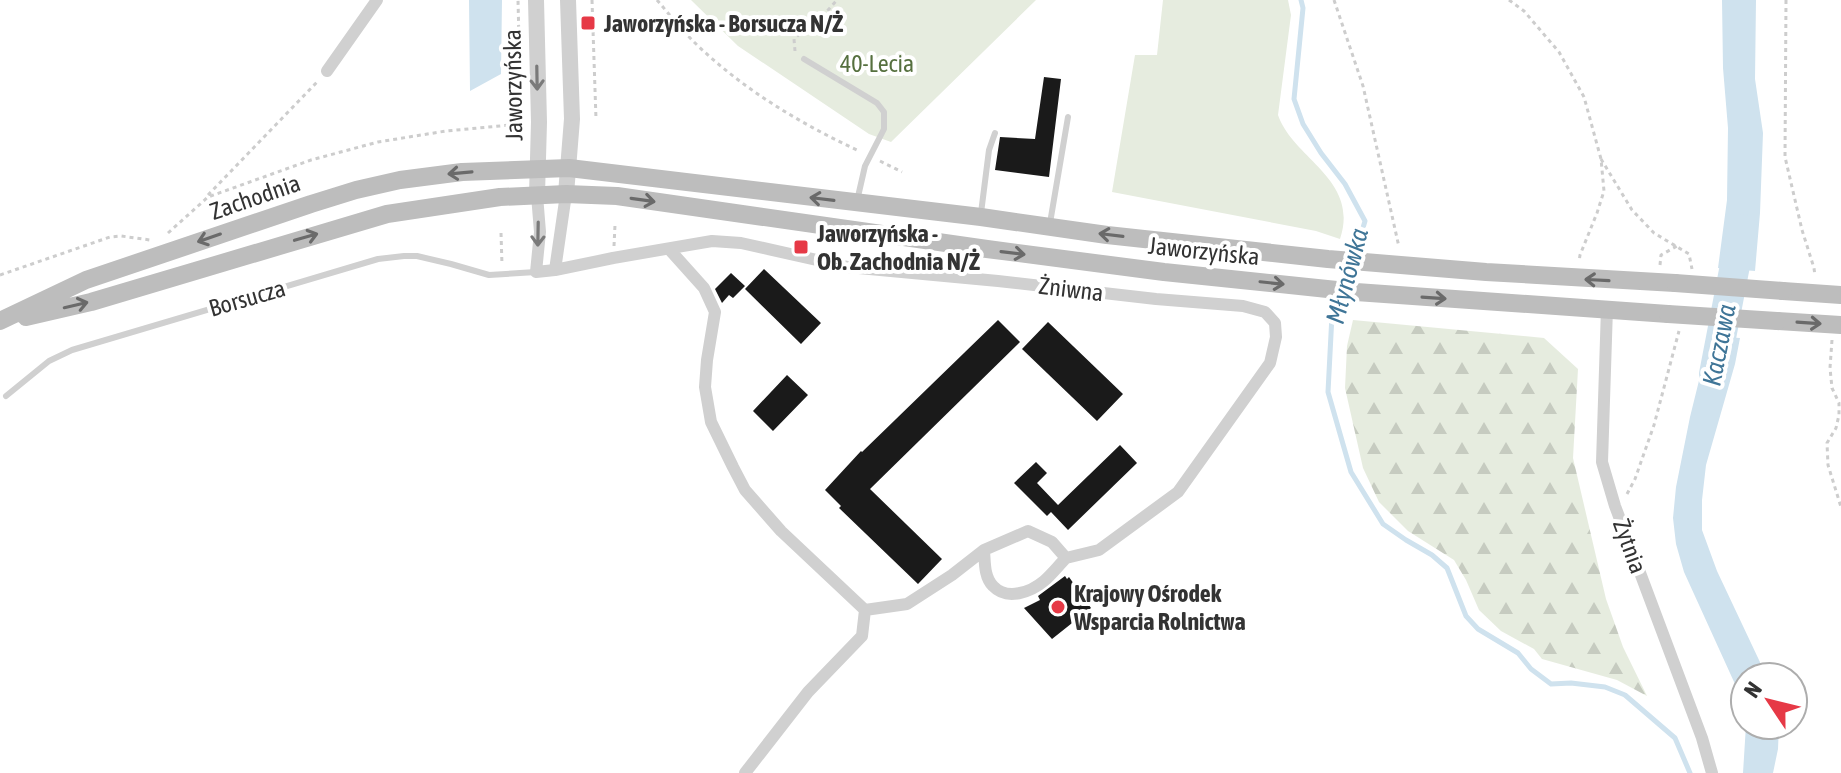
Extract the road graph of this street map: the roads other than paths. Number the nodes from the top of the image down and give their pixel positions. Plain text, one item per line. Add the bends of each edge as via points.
1 (377, 0) edge
2 (536, 0) edge
3 (568, 0) edge
4 (804, 59) road end
5 (327, 71) road end
6 (1068, 117) dead end
7 (995, 133) dead end
8 (569, 168) junction
9 (538, 169) junction
10 (566, 194) junction
11 (537, 195) junction
12 (857, 203) junction
13 (981, 217) junction
14 (1050, 227) junction
15 (669, 249) junction
16 (555, 270) junction
17 (536, 272) junction
18 (1841, 295) edge
19 (1607, 308) junction
20 (0, 322) edge
21 (1837, 325) edge
22 (6, 396) dead end
23 (984, 550) junction
24 (1066, 558) junction
25 (865, 610) junction
26 (745, 773) edge
27 (1712, 773) edge

1 - 5 street
2 -> 9 street, Jaworzyńska
3 - 8 street
4 - 12 lane via 883,108 884,129 864,170
6 - 14 lane
7 - 13 lane
8 - 9 main road, Jaworzyńska
8 - 10 street
12 -> 8 main road, Jaworzyńska
9 - 11 street, Jaworzyńska
9 -> 20 main road, Zachodnia via 431,176 356,190 86,280
10 - 11 main road, Jaworzyńska
10 - 16 street
10 -> 19 main road, Jaworzyńska via 617,196 1164,272 1356,292
11 -> 17 street
20 -> 11 main road, Zachodnia via 91,302 387,214
12 - 13 main road, Jaworzyńska
13 - 14 main road, Jaworzyńska
18 -> 14 main road, Jaworzyńska, bridge via 1328,259
15 - 16 street, Żniwna
15 - 24 street, Żniwna via 712,241 741,243 848,267 1265,312 1275,323 1270,363 1178,492 1099,550
15 - 25 street via 704,288 715,312 705,387 711,422 739,479 781,531
16 - 17 street, Żniwna
17 - 22 lane, Borsucza via 476,272 417,256 378,259 72,350 49,361
19 -> 21 main road, Jaworzyńska, bridge
19 - 27 street, Żytnia via 1602,462
23 - 24 street via 1028,531 1052,542
23 - 24 street, Żniwna via 992,586 1007,594 1043,582
23 - 25 street via 907,604
25 - 26 street via 862,636 808,692

